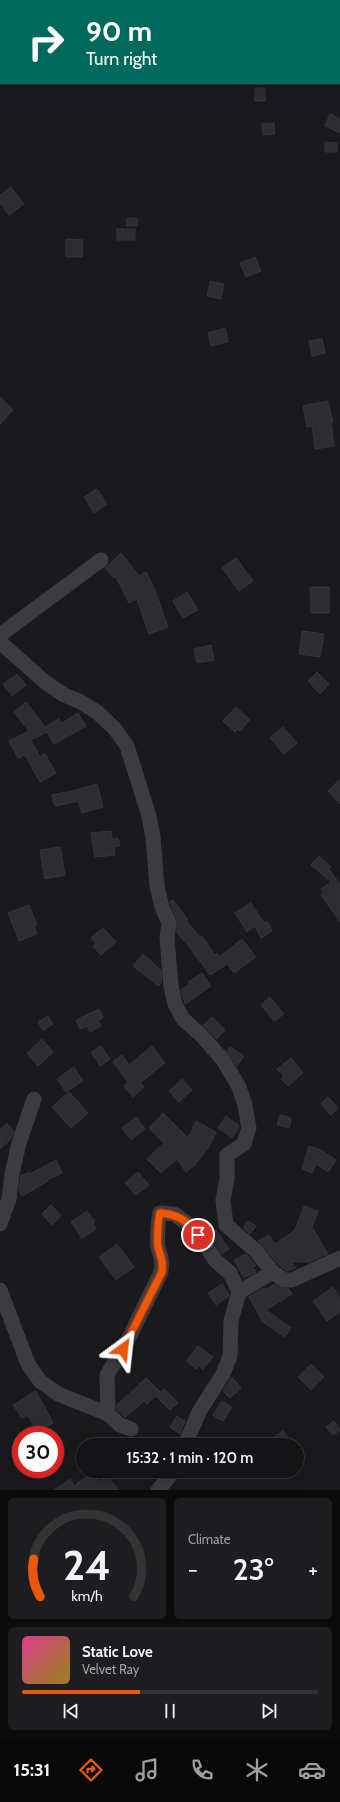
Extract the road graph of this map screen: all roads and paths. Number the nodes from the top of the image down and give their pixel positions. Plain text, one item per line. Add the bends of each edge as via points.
1 (101, 560) dead end
2 (0, 635) edge
3 (0, 642) edge
4 (34, 1099) dead end
5 (0, 1224) edge
6 (340, 1258) edge
7 (273, 1272) junction
8 (0, 1290) edge
9 (240, 1292) junction
10 (108, 1414) junction
11 (130, 1429) dead end
12 (188, 1438) edge
13 (168, 1478) edge
14 (158, 1490) edge

1 - 2 street
3 - 7 street via 64,696 79,701 97,712 115,729 127,746 149,816 156,886 169,923 167,938 175,1004 183,1019 223,1060 239,1087 245,1105 248,1128 244,1144 228,1154 223,1200 226,1225 250,1245
4 - 5 street via 19,1143 9,1199
6 - 7 street via 292,1280 284,1280
7 - 9 street
8 - 10 street via 28,1364 40,1381 58,1394
9 - 10 street via 230,1273 216,1261 194,1228 174,1214 160,1213 158,1246 163,1260 162,1272 107,1375
9 - 12 street via 231,1321 230,1356 224,1374 199,1412
10 - 11 street via 120,1425
13 - 14 street

